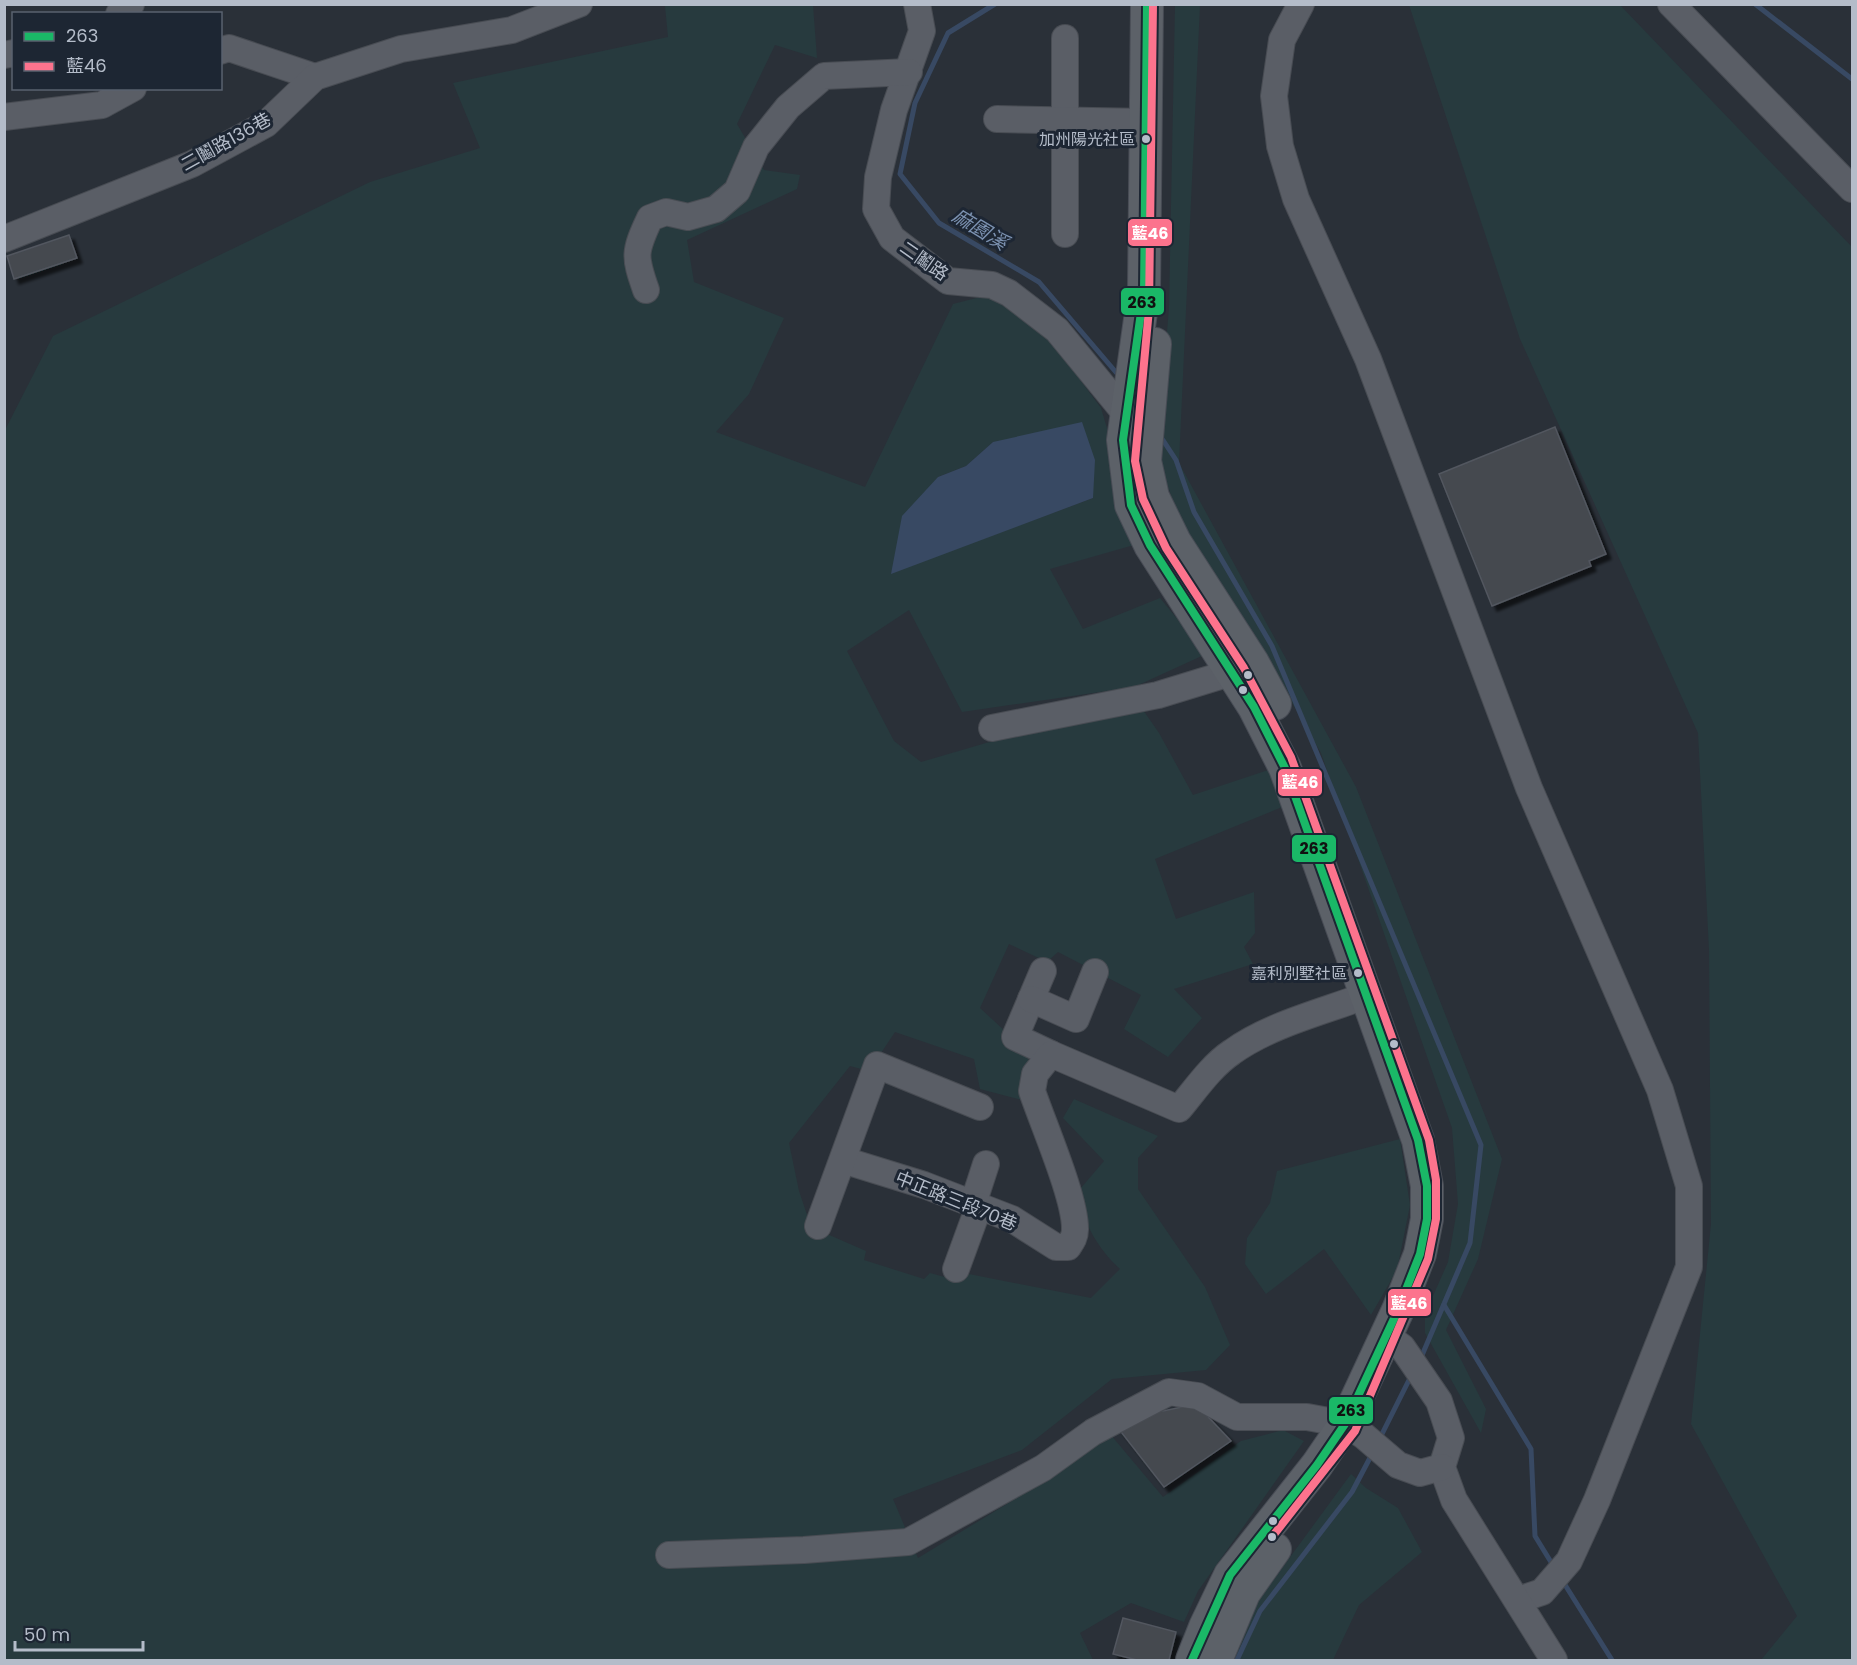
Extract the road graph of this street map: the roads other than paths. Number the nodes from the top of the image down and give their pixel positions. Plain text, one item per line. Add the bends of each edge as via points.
1 (579, 4) edge
2 (917, 4) edge
3 (1147, 4) edge
4 (1164, 4) edge
5 (1301, 4) edge
6 (1671, 4) edge
7 (1065, 38) dead end
8 (222, 50) edge
9 (909, 72) junction
10 (315, 76) junction
11 (129, 90) edge
12 (4, 117) edge
13 (997, 119) dead end
14 (1064, 120) junction
15 (1146, 122) junction
16 (1852, 189) edge
17 (1065, 234) dead end
18 (4, 239) edge
19 (646, 290) dead end
20 (1137, 414) junction
21 (1233, 672) junction
22 (992, 728) dead end
23 (1043, 971) dead end
24 (1095, 972) dead end
25 (1367, 995) junction
26 (1030, 999) junction
27 (1051, 1054) junction
28 (980, 1107) dead end
29 (843, 1160) junction
30 (986, 1164) dead end
31 (976, 1205) junction
32 (818, 1226) dead end
33 (956, 1269) dead end
34 (1394, 1342) junction
35 (1355, 1430) junction
36 (1442, 1467) junction
37 (669, 1555) dead end
38 (1518, 1600) junction
39 (1192, 1660) edge
40 (1216, 1660) edge
41 (1554, 1660) edge

1 - 10 street, 二鬮路136巷 via 512,30 401,49
2 - 9 street, 二鬮路 via 922,31
3 - 15 main road
4 - 20 main road via 1159,310
5 - 38 street via 1282,40 1274,96 1280,146 1296,199 1368,359 1529,788 1660,1089 1689,1186 1689,1267 1597,1500 1569,1561 1542,1592
6 - 16 street
7 - 14 street
8 - 10 street via 229,48
9 - 19 street via 824,76 788,107 756,147 737,190 716,209 688,217 666,212 650,218 635,260
9 - 20 street, 二鬮路 via 894,110 878,177 876,208 892,238 948,281 992,285 1009,293 1057,330
10 - 18 street, 二鬮路136巷 via 266,124 192,164
11 - 12 street via 102,105
13 - 14 street
14 - 15 street
14 - 17 street
15 - 20 main road via 1144,291
20 - 21 main road via 1123,440 1131,505 1150,545
20 - 34 main road via 1153,497 1175,542 1253,663 1301,753 1439,1137 1446,1179 1446,1221 1437,1262
21 - 22 street via 1158,695
21 - 25 main road via 1285,768
23 - 26 street
24 - 26 street via 1076,1019
25 - 27 street via 1290,1024 1231,1052 1179,1110
25 - 34 main road via 1418,1140 1427,1186 1420,1254
26 - 27 street via 1015,1037
27 - 31 street, 中正路三段70巷 via 1035,1074 1032,1091 1070,1200 1073,1240 1068,1247 1056,1247 1012,1219
28 - 29 street via 877,1065
29 - 31 street, 中正路三段70巷
29 - 32 street
30 - 31 street
31 - 33 street
34 - 35 main road
34 - 36 street via 1439,1401 1451,1438
35 - 36 street via 1398,1465 1420,1473
35 - 37 street via 1307,1417 1237,1417 1198,1396 1169,1392 1093,1432 1043,1468 908,1542
35 - 39 main road via 1317,1465 1230,1575
35 - 40 main road via 1244,1593
36 - 38 street via 1454,1500
38 - 41 street

